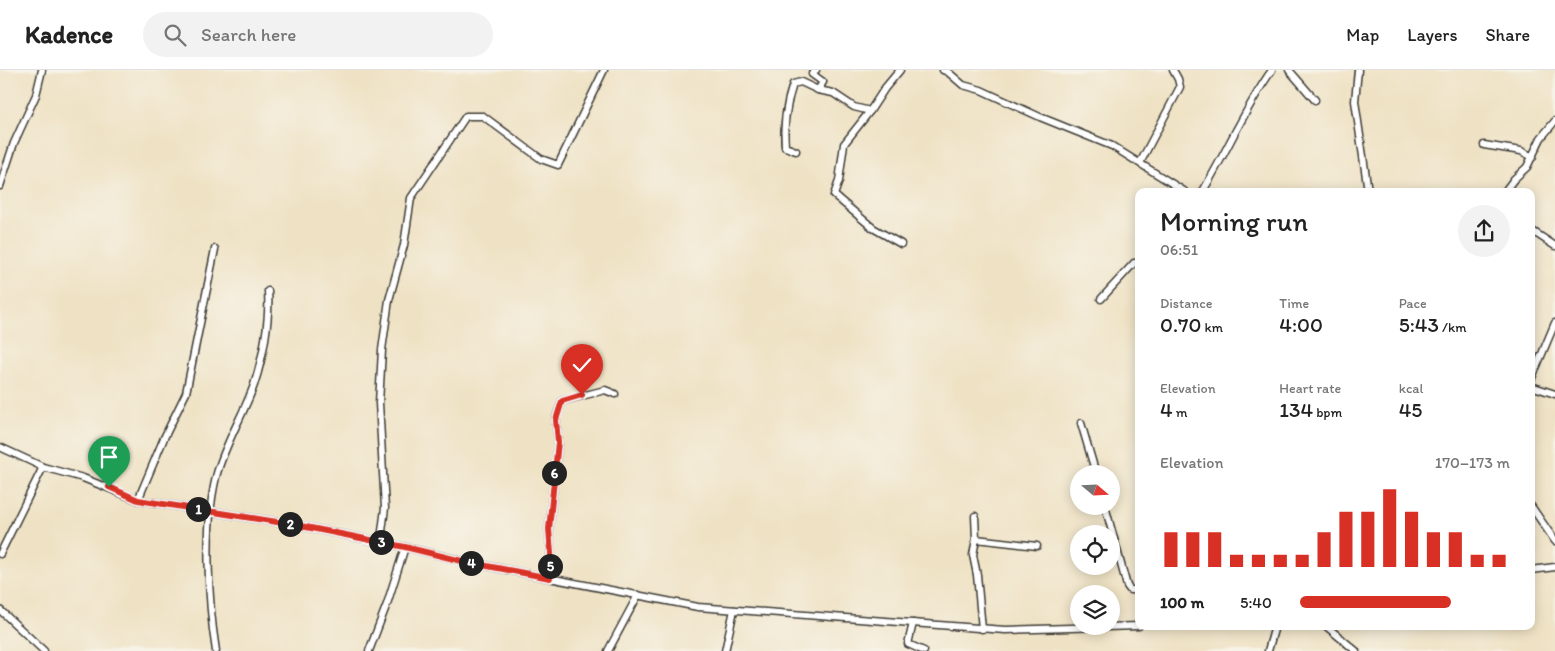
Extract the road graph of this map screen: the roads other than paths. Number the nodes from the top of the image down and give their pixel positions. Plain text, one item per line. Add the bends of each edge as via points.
1 (42, 70) edge
2 (604, 70) edge
3 (816, 70) edge
4 (900, 70) edge
5 (943, 70) edge
6 (1173, 70) edge
7 (1272, 70) edge
8 (1289, 70) edge
9 (1358, 70) edge
10 (818, 90) junction
11 (1315, 100) dead end
12 (870, 111) junction
13 (1555, 121) edge
14 (1484, 145) dead end
15 (796, 151) dead end
16 (1533, 157) junction
17 (1140, 163) junction
18 (0, 186) edge
19 (1179, 188) edge
20 (1205, 188) edge
21 (1368, 188) edge
22 (1508, 188) edge
23 (1535, 232) edge
24 (901, 244) dead end
25 (1555, 246) edge
26 (215, 249) dead end
27 (1135, 263) edge
28 (268, 291) dead end
29 (1101, 299) dead end
30 (1555, 323) edge
31 (1535, 370) edge
32 (1535, 387) edge
33 (615, 394) dead end
34 (1555, 394) edge
35 (1081, 423) dead end
36 (0, 447) edge
37 (1093, 465) edge
38 (43, 467) junction
39 (138, 500) junction
40 (210, 511) junction
41 (1535, 512) edge
42 (1107, 515) edge
43 (975, 516) dead end
44 (382, 539) dead end
45 (976, 539) junction
46 (1555, 541) edge
47 (1037, 546) dead end
48 (405, 547) junction
49 (0, 554) edge
50 (1555, 567) edge
51 (1535, 570) edge
52 (550, 578) junction
53 (1135, 590) edge
54 (638, 595) junction
55 (0, 610) edge
56 (734, 610) junction
57 (914, 623) junction
58 (1135, 626) edge
59 (982, 629) junction
60 (1274, 630) edge
61 (1331, 630) edge
62 (610, 650) edge
63 (44, 651) edge
64 (216, 651) edge
65 (370, 651) edge
66 (725, 651) edge
67 (924, 651) edge
68 (1268, 651) edge
69 (1356, 651) edge

1 - 18 street via 36,95 14,143
2 - 44 street via 558,165 542,159 483,116 466,116 411,198 382,350 379,404 385,508
3 - 10 street via 812,74 823,82
4 - 12 street
5 - 17 street via 963,85 1112,146
6 - 17 street via 1180,87
7 - 20 street
8 - 11 street
9 - 21 street via 1355,101
10 - 12 street via 833,93 854,107
10 - 15 street via 801,82 793,84 787,103 784,135 785,147
12 - 24 street via 844,144 834,195 873,228
13 - 16 street via 1540,138
14 - 16 street via 1522,151
16 - 22 street
17 - 19 street
23 - 25 street
26 - 39 street via 186,393
27 - 29 street
28 - 40 street via 262,356 254,386 216,476
30 - 31 street
32 - 34 street
33 - 52 street via 605,390 562,401 556,420 558,442 549,529
35 - 37 street
36 - 38 street
38 - 39 street via 83,478
38 - 49 street
39 - 40 street
40 - 48 street
40 - 64 street via 209,573
41 - 46 street
42 - 53 street via 1127,586
43 - 45 street
45 - 47 street
45 - 59 street via 973,555
48 - 52 street
48 - 65 street
50 - 51 street
52 - 54 street
54 - 56 street via 698,607
54 - 62 street
55 - 63 street
56 - 57 street
56 - 66 street
57 - 59 street
57 - 67 street via 908,644
58 - 59 street
60 - 68 street
61 - 69 street

